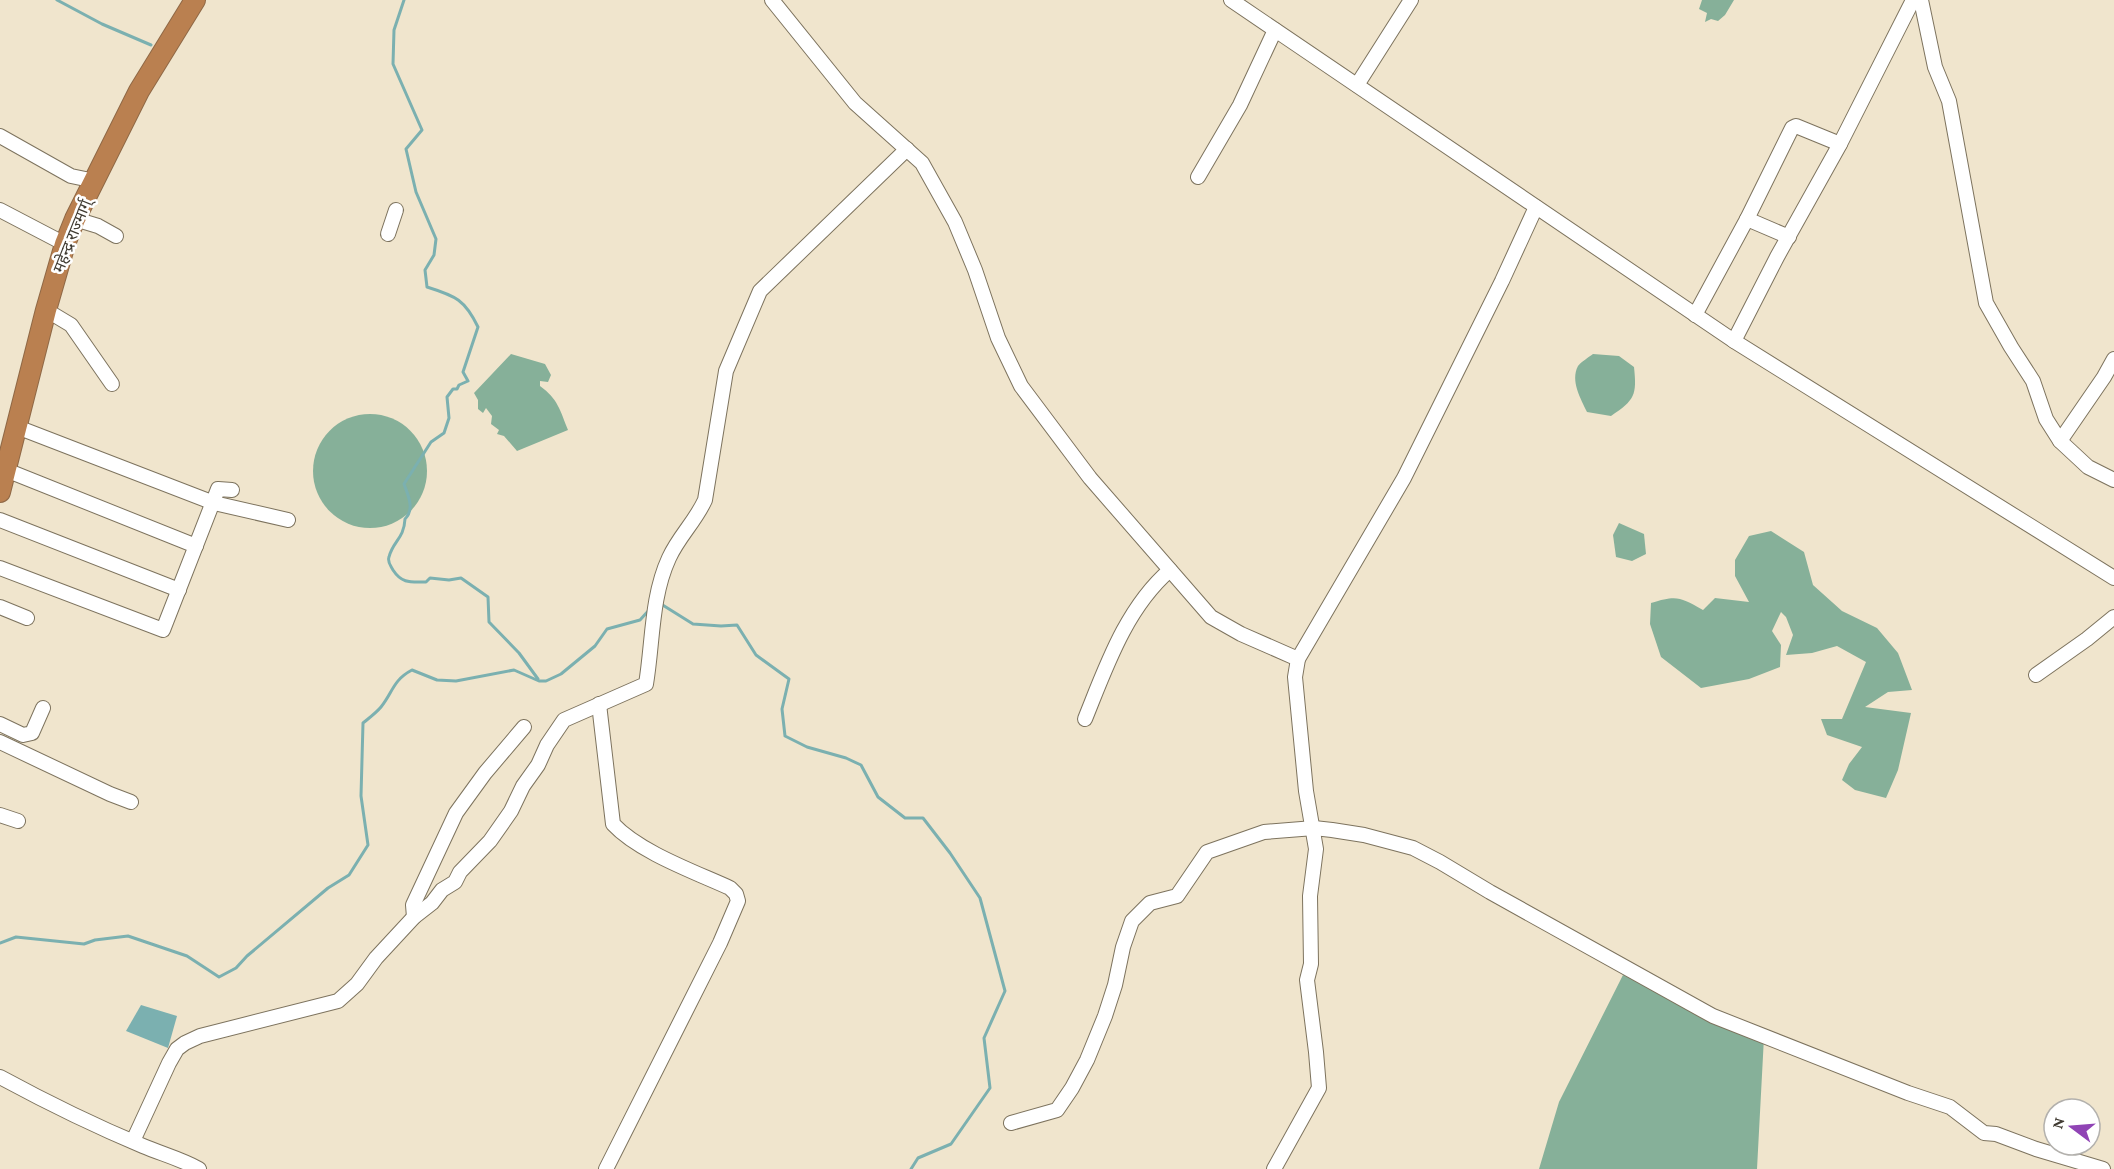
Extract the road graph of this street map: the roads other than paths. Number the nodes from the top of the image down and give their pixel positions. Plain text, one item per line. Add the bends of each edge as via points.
1 (195, 0) edge
2 (772, 0) edge
3 (1411, 0) edge
4 (1912, 0) edge
5 (1921, 0) edge
6 (1238, 2) edge
7 (1275, 30) junction
8 (1357, 85) junction
9 (0, 136) edge
10 (1840, 144) junction
11 (907, 149) junction
12 (1198, 177) dead end
13 (95, 181) junction
14 (1536, 207) junction
15 (0, 210) edge
16 (396, 210) dead end
17 (75, 219) junction
18 (1747, 219) junction
19 (388, 234) dead end
20 (116, 236) dead end
21 (1789, 237) junction
22 (64, 244) junction
23 (46, 310) junction
24 (1695, 315) junction
25 (1734, 341) junction
26 (2114, 359) edge
27 (112, 384) dead end
28 (17, 427) junction
29 (2060, 441) junction
30 (6, 470) junction
31 (2114, 480) edge
32 (232, 490) dead end
33 (0, 492) edge
34 (214, 503) junction
35 (0, 520) edge
36 (288, 520) dead end
37 (196, 546) junction
38 (0, 568) edge
39 (1170, 570) junction
40 (2113, 576) edge
41 (179, 590) junction
42 (0, 607) edge
43 (2114, 617) edge
44 (27, 618) dead end
45 (1298, 659) junction
46 (2036, 675) dead end
47 (599, 704) junction
48 (43, 708) dead end
49 (1085, 719) dead end
50 (0, 724) edge
51 (524, 727) dead end
52 (0, 742) edge
53 (130, 802) dead end
54 (0, 815) edge
55 (18, 821) dead end
56 (1314, 828) junction
57 (414, 917) junction
58 (0, 1077) edge
59 (1011, 1123) dead end
60 (133, 1141) junction
61 (1280, 1167) edge
62 (199, 1169) edge
63 (606, 1169) edge
64 (2103, 1169) edge

1 - 13 highway, महेन्द्र राज्मार्ग् via 139,91
2 - 11 street via 855,103
3 - 8 street
4 - 10 street
5 - 29 street via 1935,67 1949,101 1986,303 2034,381 2046,419
6 - 7 street
7 - 8 street
7 - 12 street via 1240,105
8 - 14 street
9 - 13 street via 71,176
10 - 18 street via 1793,127
10 - 21 street
11 - 39 street via 922,163 955,222 998,339 1021,386 1090,478
11 - 47 street via 760,291 726,371 705,500 698,516 679,538 658,588 646,684
13 - 17 highway, महेन्द्र राज्मार्ग्
14 - 24 street
14 - 45 street via 1404,478
15 - 22 street
16 - 19 street
17 - 20 street
17 - 22 highway, महेन्द्र राज्मार्ग्
18 - 21 street
18 - 24 street
21 - 25 street
22 - 23 highway, महेन्द्र राज्मार्ग्
23 - 27 street via 71,325
23 - 28 highway, महेन्द्र राज्मार्ग्
24 - 25 street
25 - 40 street
26 - 29 street
28 - 30 highway, महेन्द्र राज्मार्ग्
28 - 34 street
29 - 31 street via 2088,467
30 - 33 highway, महेन्द्र राज्मार्ग्
30 - 37 street
32 - 34 street via 218,489
34 - 36 street
34 - 37 street
35 - 41 street
37 - 41 street
38 - 41 street via 163,630
39 - 45 street via 1211,617
39 - 49 street via 1154,584 1133,615
42 - 44 street
43 - 46 street
45 - 56 street via 1295,677 1306,791
47 - 57 street via 564,720 490,841 455,882
47 - 63 street via 613,824 622,834 660,855 730,888 738,901
48 - 50 street via 32,733 23,735
51 - 57 street via 456,813 412,905
52 - 53 street
54 - 55 street
56 - 59 street via 1264,832 1207,852 1178,896 1150,903 1132,921 1105,1016 1072,1088 1057,1110
56 - 61 street via 1311,964 1307,980 1319,1088
56 - 64 street via 1364,835 1413,848 1713,1016 1950,1107 1984,1133
57 - 60 street via 338,1001 200,1036 177,1049
58 - 60 street
60 - 62 street

